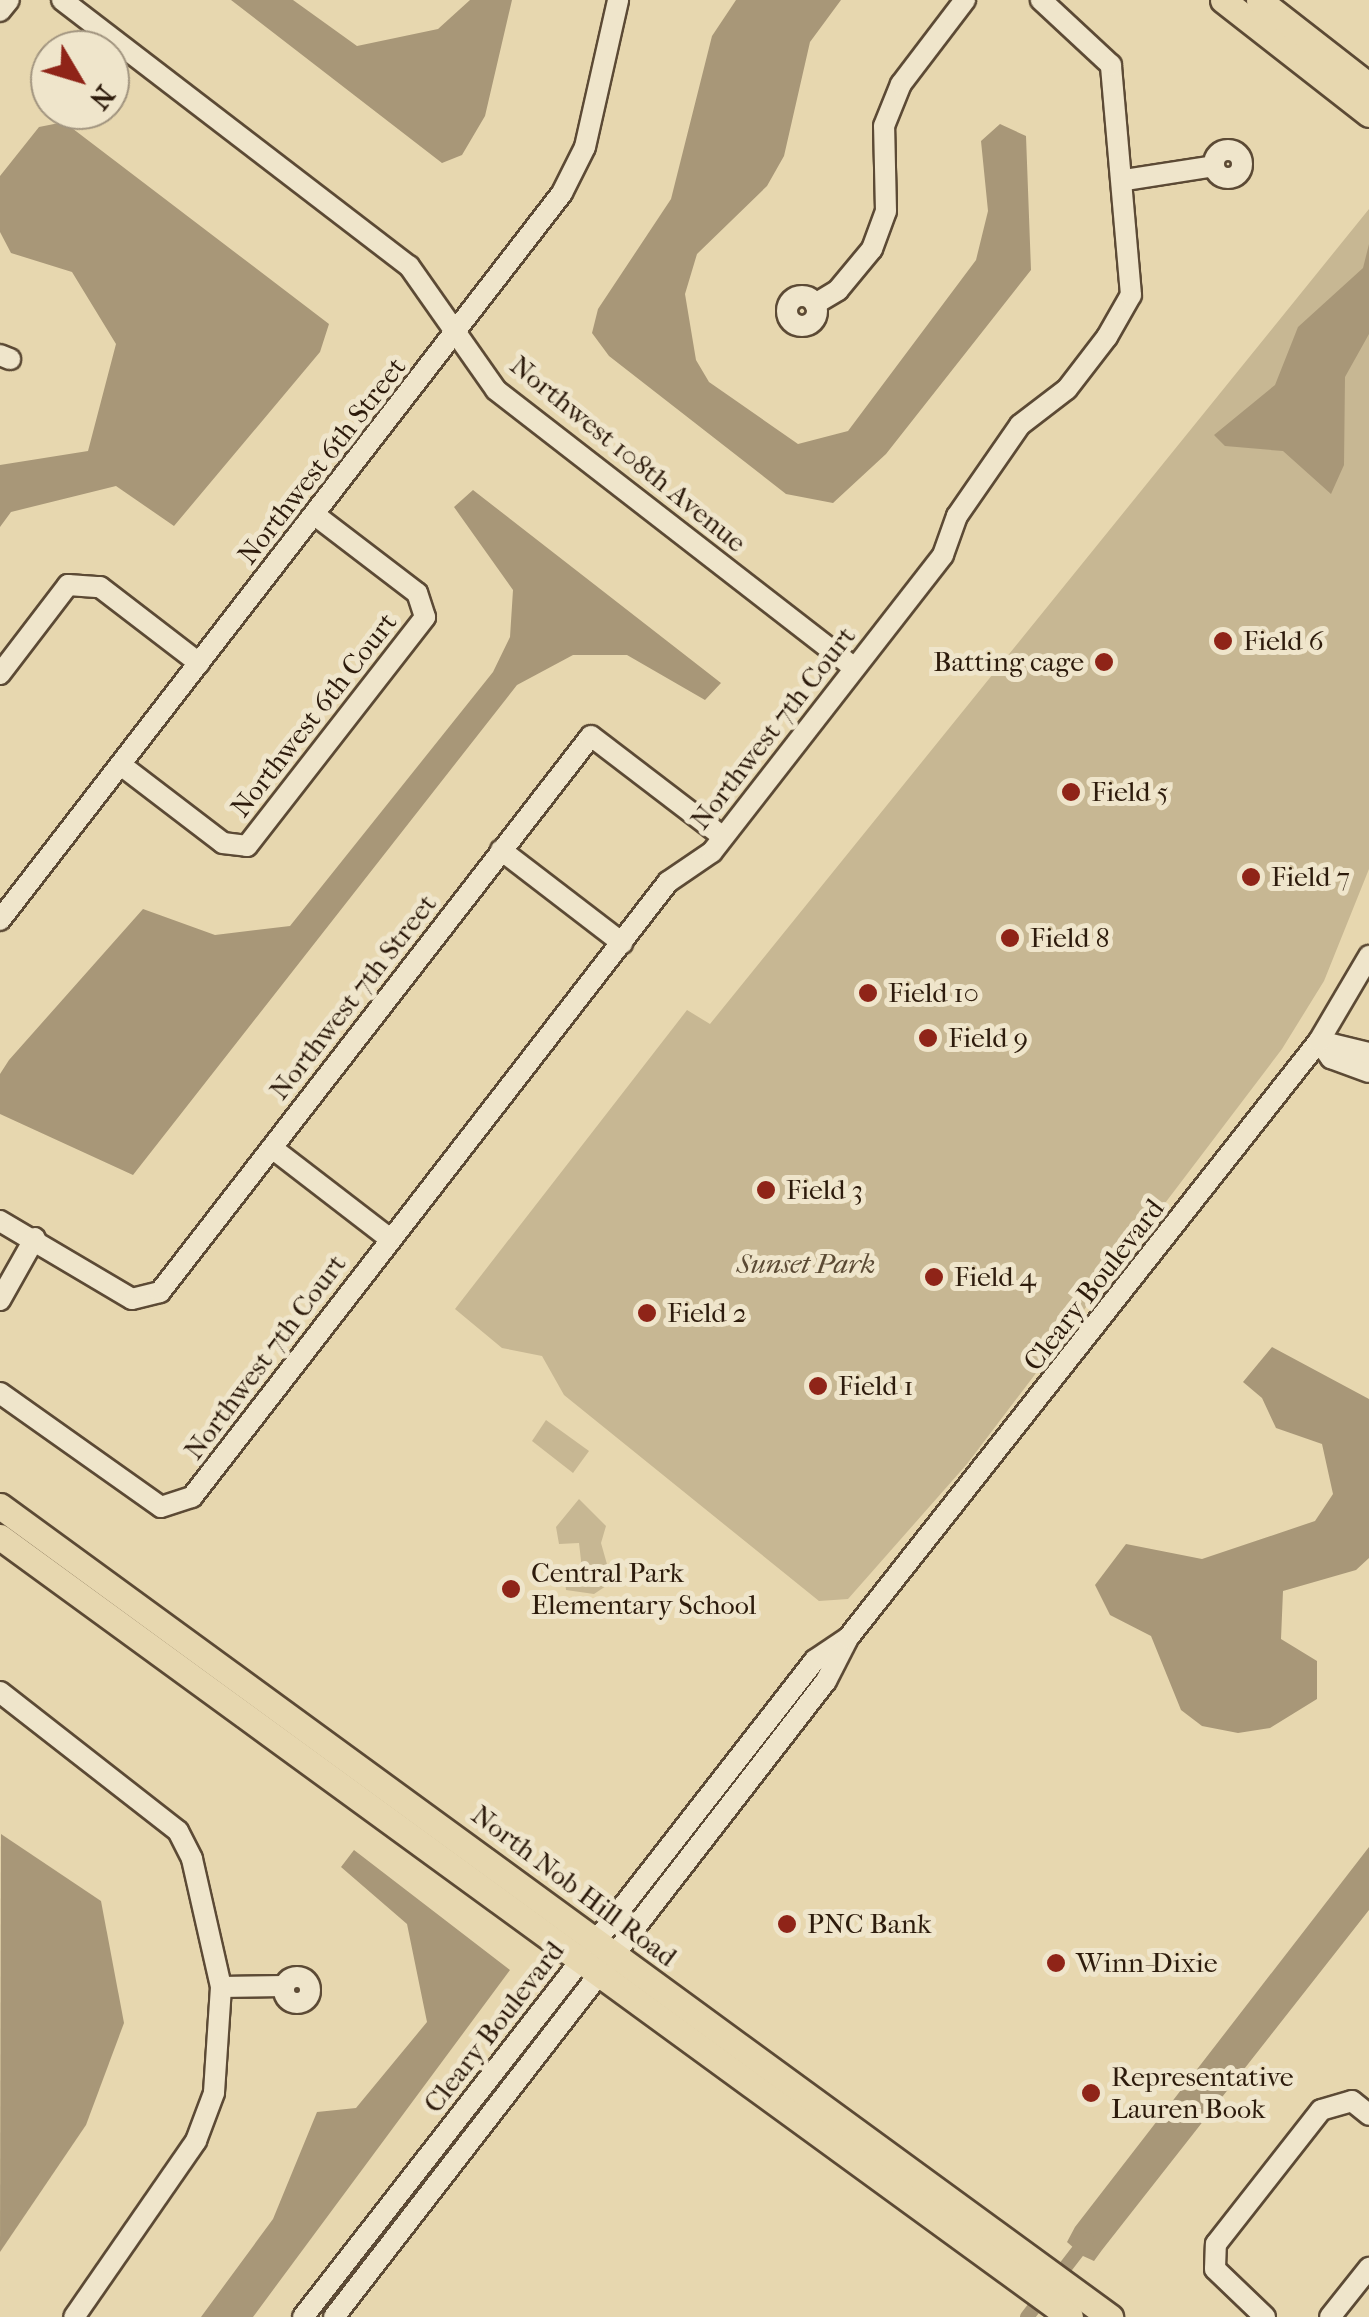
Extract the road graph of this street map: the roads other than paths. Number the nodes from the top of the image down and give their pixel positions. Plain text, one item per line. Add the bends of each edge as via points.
1 (9, 0) edge
2 (62, 0) edge
3 (618, 0) edge
4 (965, 0) edge
5 (1041, 0) edge
6 (1224, 0) edge
7 (1259, 0) edge
8 (0, 12) edge
9 (1369, 86) edge
10 (1369, 114) edge
11 (1214, 166) dead end
12 (1124, 180) junction
13 (815, 304) dead end
14 (458, 332) junction
15 (316, 515) junction
16 (198, 664) junction
17 (854, 668) junction
18 (0, 674) edge
19 (121, 766) junction
20 (723, 837) junction
21 (501, 850) junction
22 (0, 920) edge
23 (622, 943) junction
24 (1369, 956) edge
25 (1320, 1041) junction
26 (1369, 1053) edge
27 (1369, 1072) edge
28 (272, 1148) junction
29 (0, 1220) edge
30 (35, 1238) junction
31 (390, 1239) junction
32 (0, 1300) edge
33 (0, 1392) edge
34 (0, 1506) edge
35 (0, 1537) edge
36 (0, 1692) edge
37 (598, 1958) junction
38 (222, 1986) junction
39 (284, 1986) dead end
40 (1369, 2114) edge
41 (1369, 2268) edge
42 (1071, 2307) edge
43 (74, 2317) edge
44 (302, 2317) edge
45 (334, 2317) edge
46 (1110, 2317) edge
47 (1265, 2317) edge
48 (1330, 2317) edge

1 - 8 street
2 - 14 street, Northwest 108th Avenue via 409,266
3 - 14 street, Northwest 6th Street via 585,148 562,192
4 - 13 street via 902,84 884,126 886,211 872,249 838,290
5 - 12 street, Northwest 7th Court via 1111,65
6 - 10 main road
7 - 9 main road
11 - 12 street
12 - 17 street, Northwest 7th Court via 1131,295 1067,389 1020,425 957,516 943,555
14 - 15 street, Northwest 6th Street
14 - 17 street, Northwest 108th Avenue via 496,390
15 - 16 street, Northwest 6th Street
15 - 19 street, Northwest 6th Court via 417,593 425,617 246,846 223,843
16 - 18 street via 100,587 68,584
16 - 19 street, Northwest 6th Street
17 - 20 street, Northwest 7th Court
19 - 22 street, Northwest 6th Street
20 - 21 street, Northwest 7th Street via 591,736
20 - 23 street, Northwest 7th Court via 668,882
21 - 23 street
21 - 28 street, Northwest 7th Street
23 - 31 street, Northwest 7th Court
24 - 25 street, Cleary Boulevard
25 - 26 street
25 - 27 street via 1330,1058
25 - 37 street, Cleary Boulevard via 848,1638 826,1681
28 - 30 street, Northwest 7th Street via 160,1292 132,1299
28 - 31 street
29 - 30 street
30 - 32 street
31 - 33 street, Northwest 7th Court via 180,1507 161,1508
34 - 37 main road, North Nob Hill Road
35 - 37 main road, North Nob Hill Road
36 - 38 street via 178,1831 192,1859
37 - 42 main road, North Nob Hill Road via 1022,2281
37 - 42 main road, North Nob Hill Road via 1044,2266
37 - 44 street, Cleary Boulevard
37 - 45 street, Cleary Boulevard
38 - 39 street
38 - 43 street via 214,2093 196,2141
40 - 47 street via 1352,2101 1333,2101 1216,2244 1216,2270
41 - 48 street
42 - 46 main road, North Nob Hill Road

